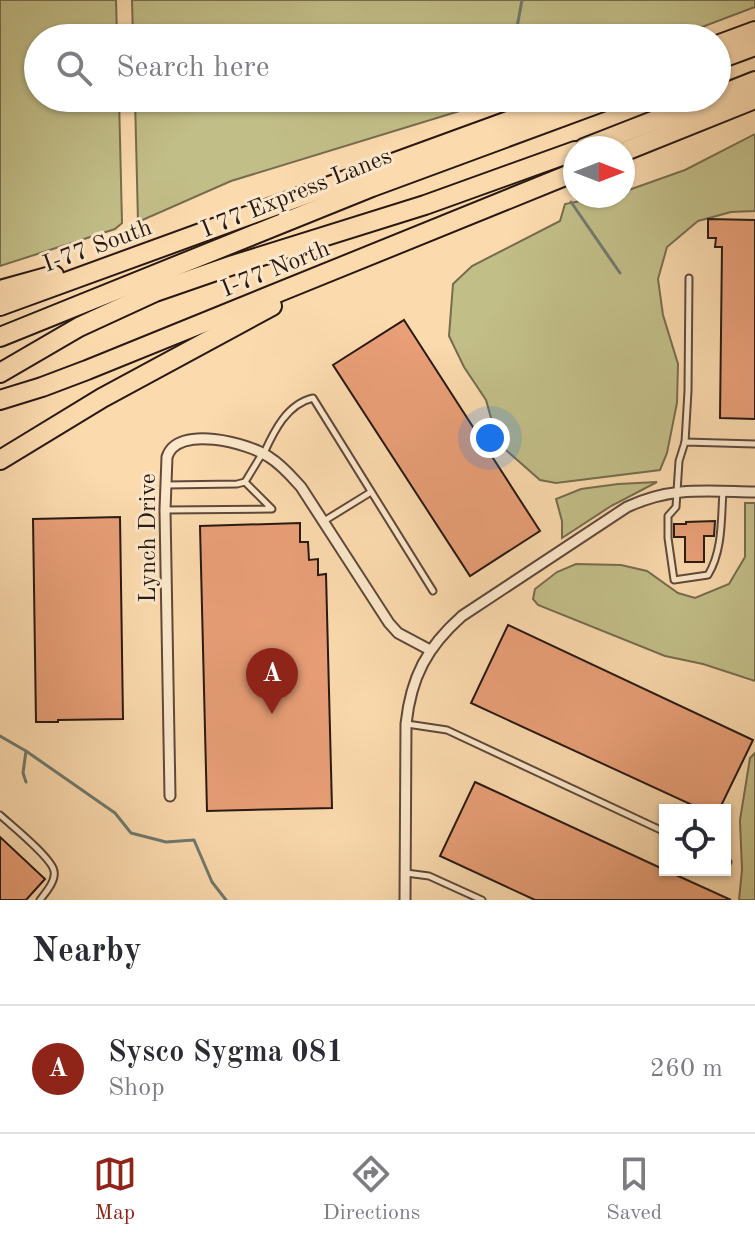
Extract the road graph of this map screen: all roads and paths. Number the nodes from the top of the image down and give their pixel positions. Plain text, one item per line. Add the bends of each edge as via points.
1 (755, 31) edge
2 (731, 40) edge
3 (755, 46) edge
4 (731, 55) edge
5 (755, 81) edge
6 (731, 91) edge
7 (755, 99) edge
8 (731, 109) edge
9 (533, 112) edge
10 (575, 112) edge
11 (676, 112) edge
12 (723, 112) edge
13 (615, 136) edge
14 (635, 147) edge
15 (563, 155) edge
16 (563, 177) edge
17 (203, 232) junction
18 (352, 262) junction
19 (689, 278) dead end
20 (0, 290) edge
21 (0, 306) edge
22 (0, 337) edge
23 (0, 373) edge
24 (0, 400) edge
25 (685, 442) junction
26 (755, 444) edge
27 (263, 454) junction
28 (0, 460) edge
29 (245, 482) junction
30 (166, 485) junction
31 (676, 491) junction
32 (723, 491) junction
33 (371, 492) junction
34 (755, 492) edge
35 (165, 510) junction
36 (323, 521) junction
37 (433, 591) dead end
38 (430, 650) junction
39 (406, 724) junction
40 (170, 796) dead end
41 (0, 815) edge
42 (659, 829) edge
43 (405, 873) junction
44 (40, 900) edge
45 (405, 900) edge
46 (482, 900) edge

1 - 2 highway
3 - 4 highway
5 - 6 highway
7 - 8 highway
9 - 17 highway, I-77 South
10 - 22 highway, I 77 Express Lanes via 385,182
11 - 13 highway
12 - 14 highway
15 - 23 highway, I 77 Express Lanes via 166,288 79,327
16 - 18 highway, I-77 North
17 - 20 highway
17 - 21 highway, I-77 South
18 - 24 highway, I-77 North via 76,375
18 - 28 highway via 102,398
19 - 25 lane
25 - 26 lane
25 - 31 lane
27 - 29 lane
27 - 30 street, Lynch Drive via 227,441 190,440 169,451
27 - 33 lane via 288,413 313,398
27 - 36 street, Lynch Drive via 284,468
29 - 30 lane
29 - 35 lane via 272,509
30 - 35 street, Lynch Drive
31 - 32 street
31 - 32 lane via 676,507 668,516 674,580 708,575 712,569
31 - 38 street via 615,515 462,616
32 - 34 street
33 - 36 lane
33 - 37 lane
35 - 40 street, Lynch Drive
36 - 38 street, Lynch Drive via 389,623
38 - 39 street via 412,689
39 - 42 lane via 447,730
39 - 43 street
41 - 44 lane via 54,868 53,881
43 - 45 street
43 - 46 lane via 429,876

